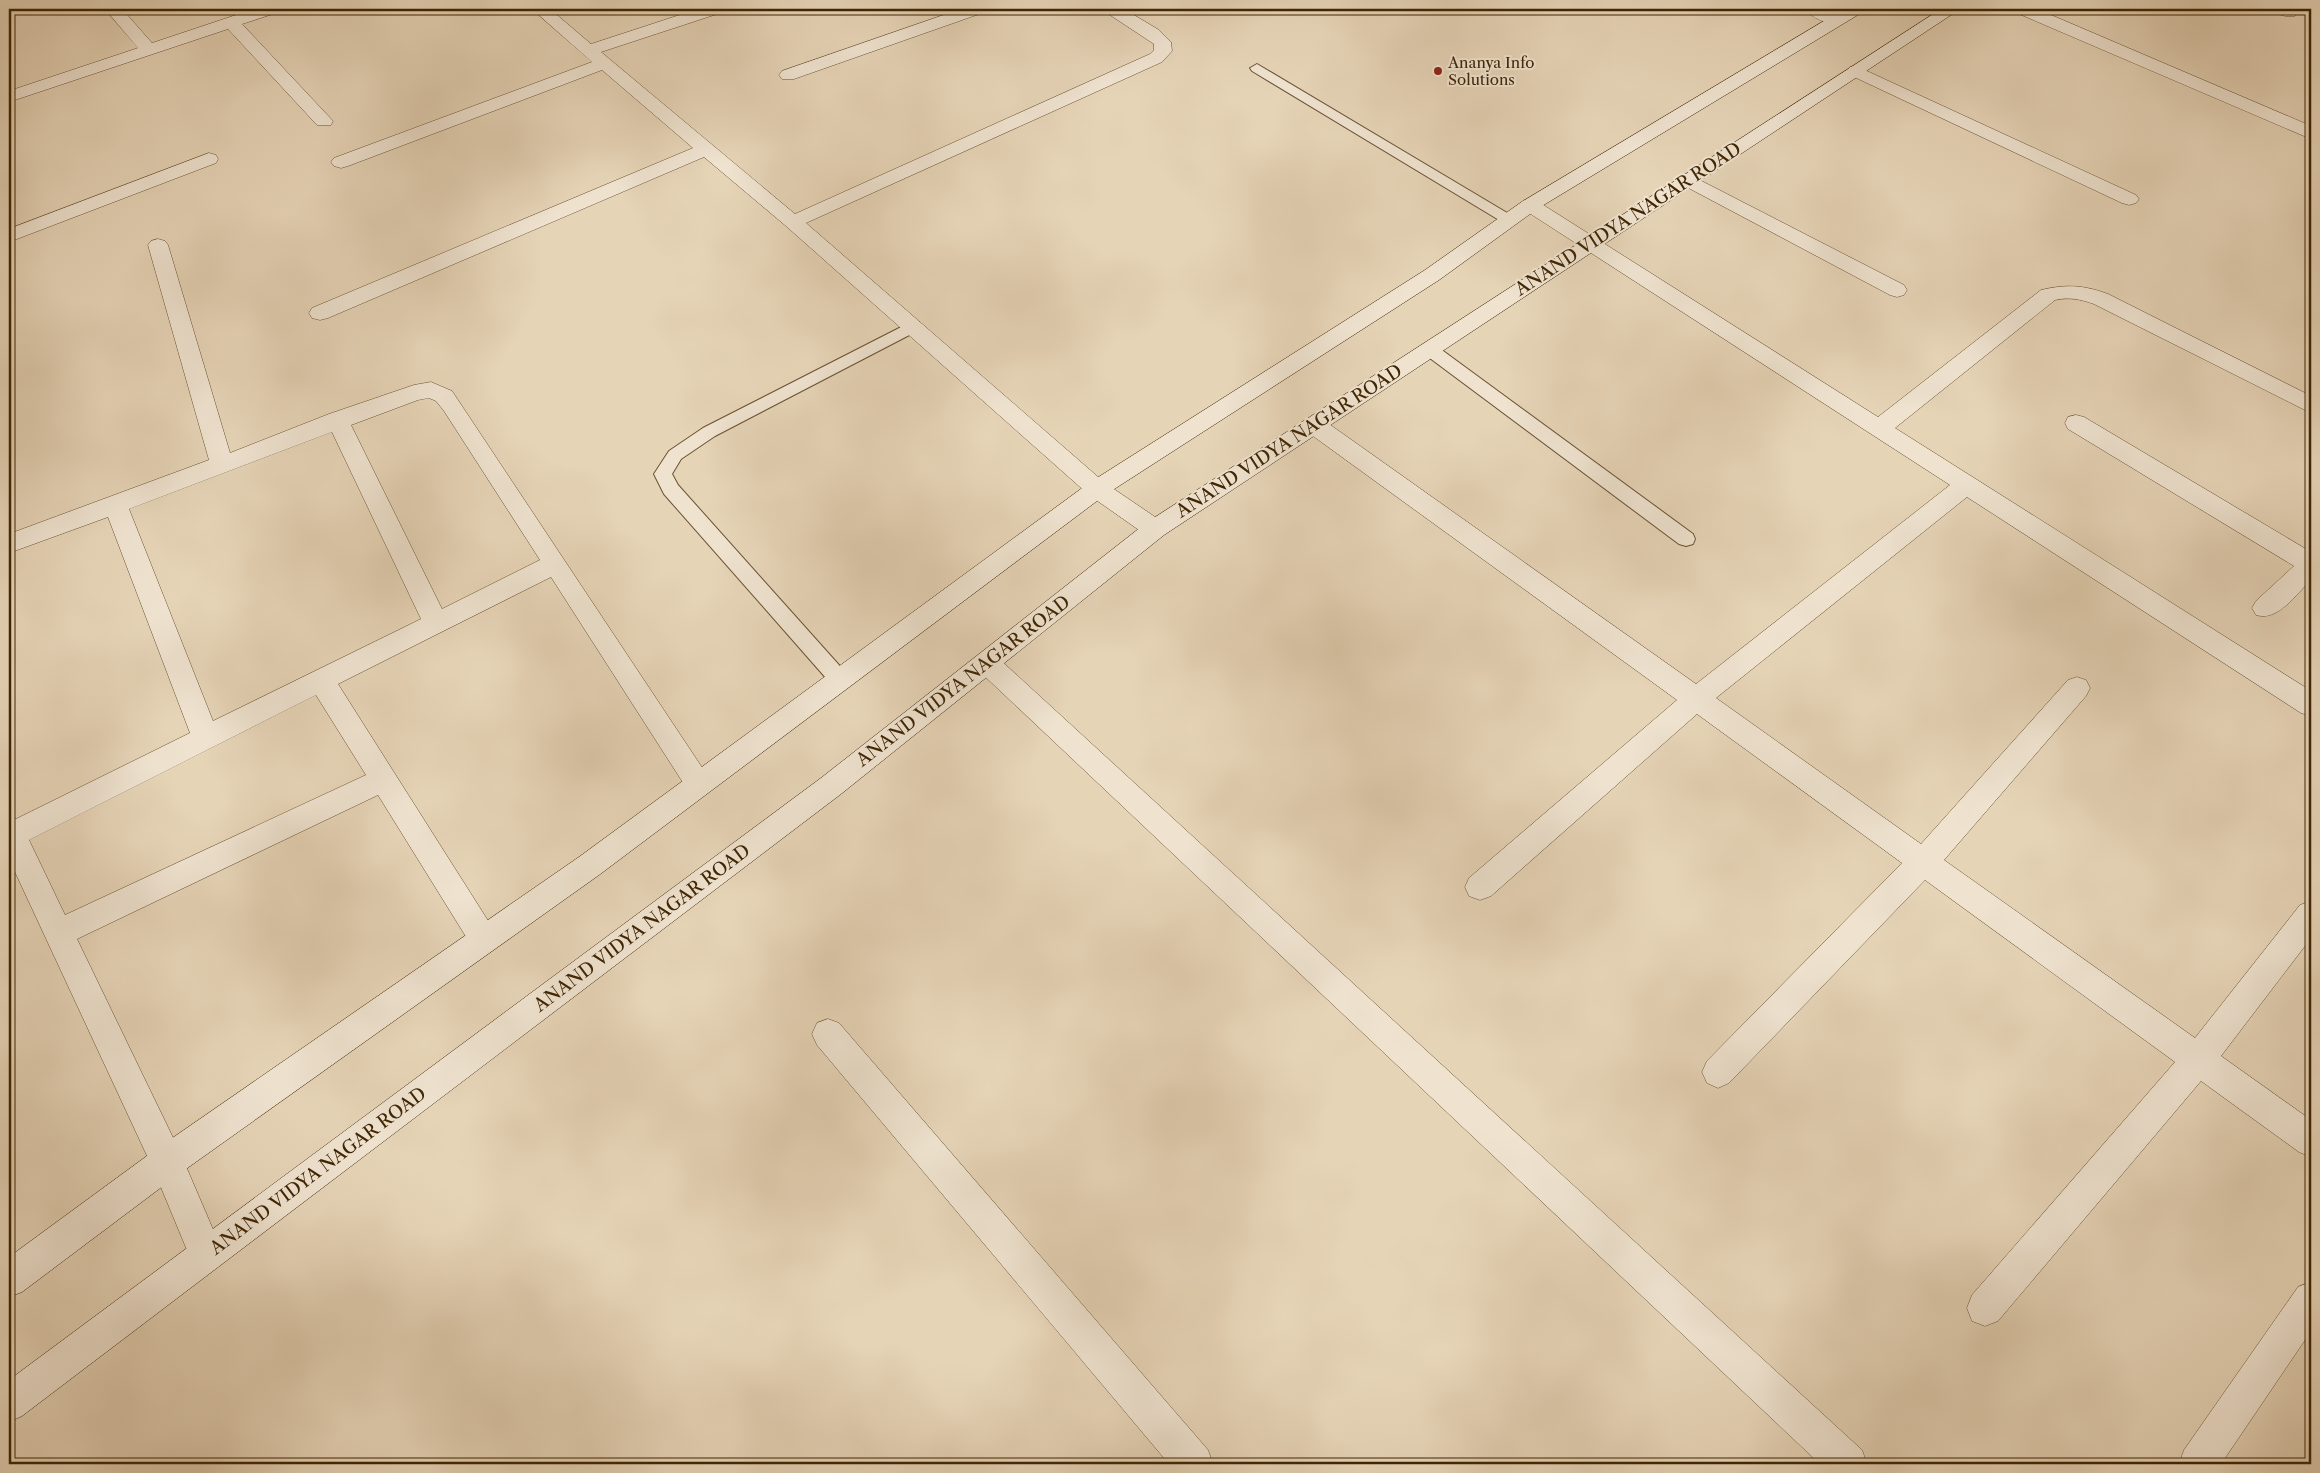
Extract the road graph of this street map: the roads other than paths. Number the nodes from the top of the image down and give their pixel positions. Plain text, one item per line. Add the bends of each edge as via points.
1 (113, 9) edge
2 (270, 9) edge
3 (541, 9) edge
4 (714, 9) edge
5 (976, 9) edge
6 (1113, 9) edge
7 (1813, 9) edge
8 (1952, 9) edge
9 (2023, 9) edge
10 (1845, 14) edge
11 (231, 22) junction
12 (149, 50) junction
13 (589, 50) junction
14 (605, 63) junction
15 (1257, 68) dead end
16 (1856, 71) junction
17 (788, 75) dead end
18 (9, 97) edge
19 (324, 121) dead end
20 (2309, 128) edge
21 (706, 149) junction
22 (209, 159) dead end
23 (341, 162) dead end
24 (1688, 180) junction
25 (2129, 199) dead end
26 (1530, 205) junction
27 (1509, 220) junction
28 (793, 222) junction
29 (9, 236) edge
30 (1590, 243) junction
31 (158, 245) dead end
32 (1897, 290) dead end
33 (320, 313) dead end
34 (913, 326) junction
35 (1429, 349) junction
36 (2311, 405) edge
37 (337, 420) junction
38 (2076, 423) dead end
39 (1314, 425) junction
40 (1879, 428) junction
41 (222, 464) junction
42 (1967, 484) junction
43 (1097, 489) junction
44 (115, 504) junction
45 (1155, 529) junction
46 (1686, 539) dead end
47 (9, 544) edge
48 (556, 564) junction
49 (2311, 565) edge
50 (2265, 608) dead end
51 (436, 623) junction
52 (987, 663) junction
53 (321, 680) junction
54 (840, 680) junction
55 (2077, 688) dead end
56 (1696, 699) junction
57 (2311, 705) edge
58 (206, 738) junction
59 (383, 780) junction
60 (699, 784) junction
61 (10, 832) edge
62 (1923, 862) junction
63 (1480, 887) dead end
64 (2311, 915) edge
65 (58, 933) junction
66 (484, 938) junction
67 (828, 1034) dead end
68 (2199, 1059) junction
69 (1718, 1072) dead end
70 (2311, 1140) edge
71 (167, 1162) junction
72 (206, 1255) junction
73 (9, 1279) edge
74 (2311, 1300) edge
75 (1985, 1308) dead end
76 (9, 1403) edge
77 (1194, 1464) edge
78 (1848, 1464) edge
79 (2198, 1464) edge

1 - 12 street
2 - 11 street
3 - 13 street
4 - 13 street
5 - 17 street
6 - 28 street via 1153,34 1162,42 1163,51 1156,58
7 - 10 street
8 - 16 street, ANAND VIDYA NAGAR ROAD
9 - 20 street
10 - 26 street
11 - 12 street
11 - 19 street
12 - 18 street
13 - 14 street
14 - 21 street
14 - 23 street
15 - 27 lane
16 - 24 street, ANAND VIDYA NAGAR ROAD
16 - 25 street
21 - 28 street
21 - 33 street
22 - 29 street
24 - 30 street, ANAND VIDYA NAGAR ROAD
24 - 32 street
26 - 27 street
26 - 30 street
27 - 43 street via 1432,275
28 - 34 street
30 - 35 street, ANAND VIDYA NAGAR ROAD
30 - 40 street
31 - 41 street
34 - 43 street
34 - 54 lane via 709,432 675,455 663,474 671,489
35 - 39 street, ANAND VIDYA NAGAR ROAD
35 - 46 lane
36 - 40 street via 2101,299 2064,290 2048,295
37 - 41 street
37 - 48 street via 414,393 431,390 444,396
37 - 51 street
38 - 49 street
39 - 45 street, ANAND VIDYA NAGAR ROAD
39 - 56 street
40 - 42 street
41 - 44 street
42 - 56 street
42 - 57 street
43 - 45 street
43 - 54 street
44 - 47 street
44 - 58 street
45 - 52 street, ANAND VIDYA NAGAR ROAD
48 - 51 street
48 - 60 street
49 - 50 street
51 - 53 street
52 - 72 street, ANAND VIDYA NAGAR ROAD via 831,786
52 - 78 street
53 - 58 street
53 - 59 street
54 - 60 street
55 - 62 street
56 - 62 street
56 - 63 street
58 - 61 street
59 - 65 street
59 - 66 street
60 - 66 street via 589,866
61 - 65 street
62 - 68 street
62 - 69 street
64 - 68 street
65 - 71 street
66 - 71 street
67 - 77 street
68 - 70 street
68 - 75 street
71 - 72 street
71 - 73 street
72 - 76 street, ANAND VIDYA NAGAR ROAD
74 - 79 street

